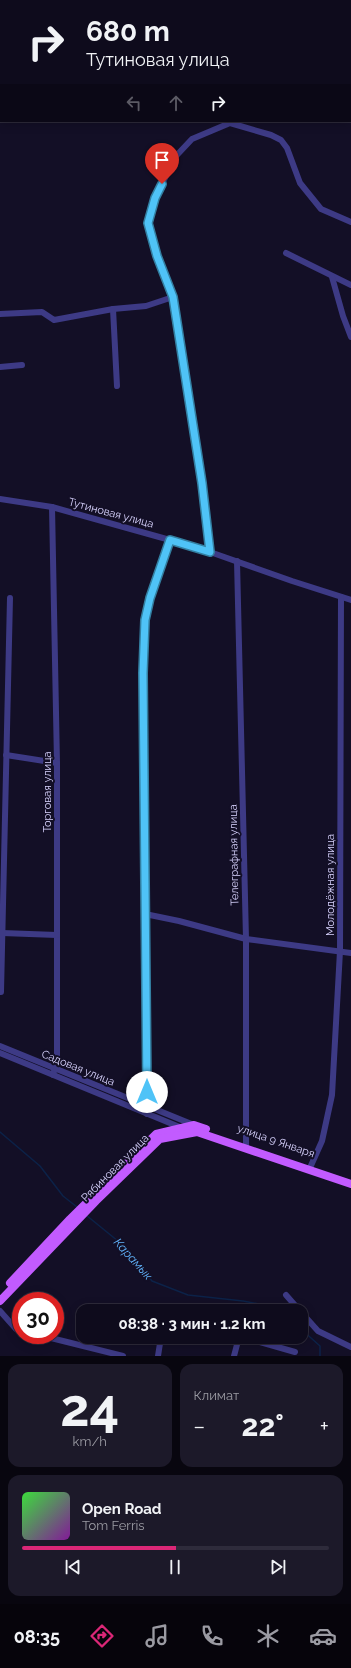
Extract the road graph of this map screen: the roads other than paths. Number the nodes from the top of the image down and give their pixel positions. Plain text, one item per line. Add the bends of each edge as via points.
1 (351, 222) edge
2 (286, 253) dead end
3 (332, 277) junction
4 (351, 285) edge
5 (173, 297) junction
6 (113, 309) junction
7 (0, 314) edge
8 (351, 337) edge
9 (22, 365) dead end
10 (0, 367) edge
11 (117, 386) dead end
12 (0, 499) edge
13 (52, 508) junction
14 (170, 540) junction
15 (210, 552) junction
16 (236, 561) junction
17 (342, 597) junction
18 (10, 598) dead end
19 (351, 600) edge
20 (6, 755) junction
21 (57, 763) junction
22 (145, 914) junction
23 (2, 933) junction
24 (57, 935) junction
25 (246, 939) junction
26 (340, 951) junction
27 (351, 953) edge
28 (1, 992) edge
29 (0, 1046) edge
30 (0, 1053) edge
31 (54, 1072) junction
32 (147, 1107) junction
33 (147, 1114) junction
34 (182, 1128) junction
35 (195, 1129) junction
36 (246, 1146) junction
37 (310, 1167) junction
38 (351, 1178) edge
39 (351, 1184) edge
40 (95, 1199) junction
41 (73, 1221) junction
42 (0, 1293) edge
43 (286, 1295) dead end
44 (0, 1301) edge
45 (293, 1304) edge
46 (0, 1312) edge
47 (308, 1320) edge
48 (12, 1325) edge
49 (64, 1341) edge
50 (160, 1344) edge
51 (238, 1344) edge
52 (266, 1344) edge
53 (351, 1347) edge
54 (295, 1352) dead end
55 (123, 1356) edge
56 (158, 1356) edge
57 (234, 1356) edge

1 - 5 street via 321,209 300,183 288,148 282,140 230,123 192,139 176,156 155,198 148,223 157,256
2 - 3 street
3 - 4 street
3 - 8 street
5 - 6 street via 146,306
5 - 15 street
6 - 7 street via 54,320 42,312
6 - 11 street
9 - 10 street
12 - 13 street, Тутиновая улица
13 - 14 street, Тутиновая улица
13 - 21 street, Торговая улица
14 - 15 street, Тутиновая улица
14 - 22 street via 145,620
15 - 16 street, Тутиновая улица
16 - 17 street, Тутиновая улица
16 - 25 street, Телеграфная улица
17 - 19 street, Тутиновая улица
17 - 26 street, Молодёжная улица
18 - 20 street
20 - 21 street
20 - 23 street
21 - 24 street, Торговая улица
22 - 25 street
22 - 32 street
23 - 24 street
23 - 28 street
24 - 31 street, Торговая улица via 57,1060
25 - 26 street
25 - 36 street, Телеграфная улица
26 - 27 street
26 - 37 street, Молодёжная улица via 332,1095 322,1141
29 - 31 street, Садовая улица
30 - 31 street, Садовая улица
31 - 32 street, Садовая улица
31 - 33 street, Садовая улица
32 - 33 street
32 - 35 street, Садовая улица
33 - 34 street, Садовая улица
34 - 35 main road
34 - 40 main road via 156,1134
35 - 36 main road, улица 9 Января
35 - 40 main road, Рябиновая улица via 160,1139
36 - 37 main road, улица 9 Января
37 - 38 main road, улица 9 Января
37 - 39 main road, улица 9 Января
40 - 41 main road, Рябиновая улица
41 - 42 main road
41 - 44 main road
43 - 45 street
46 - 48 street
47 - 53 street via 318,1331
49 - 55 street
50 - 56 street
51 - 57 street
52 - 54 street

